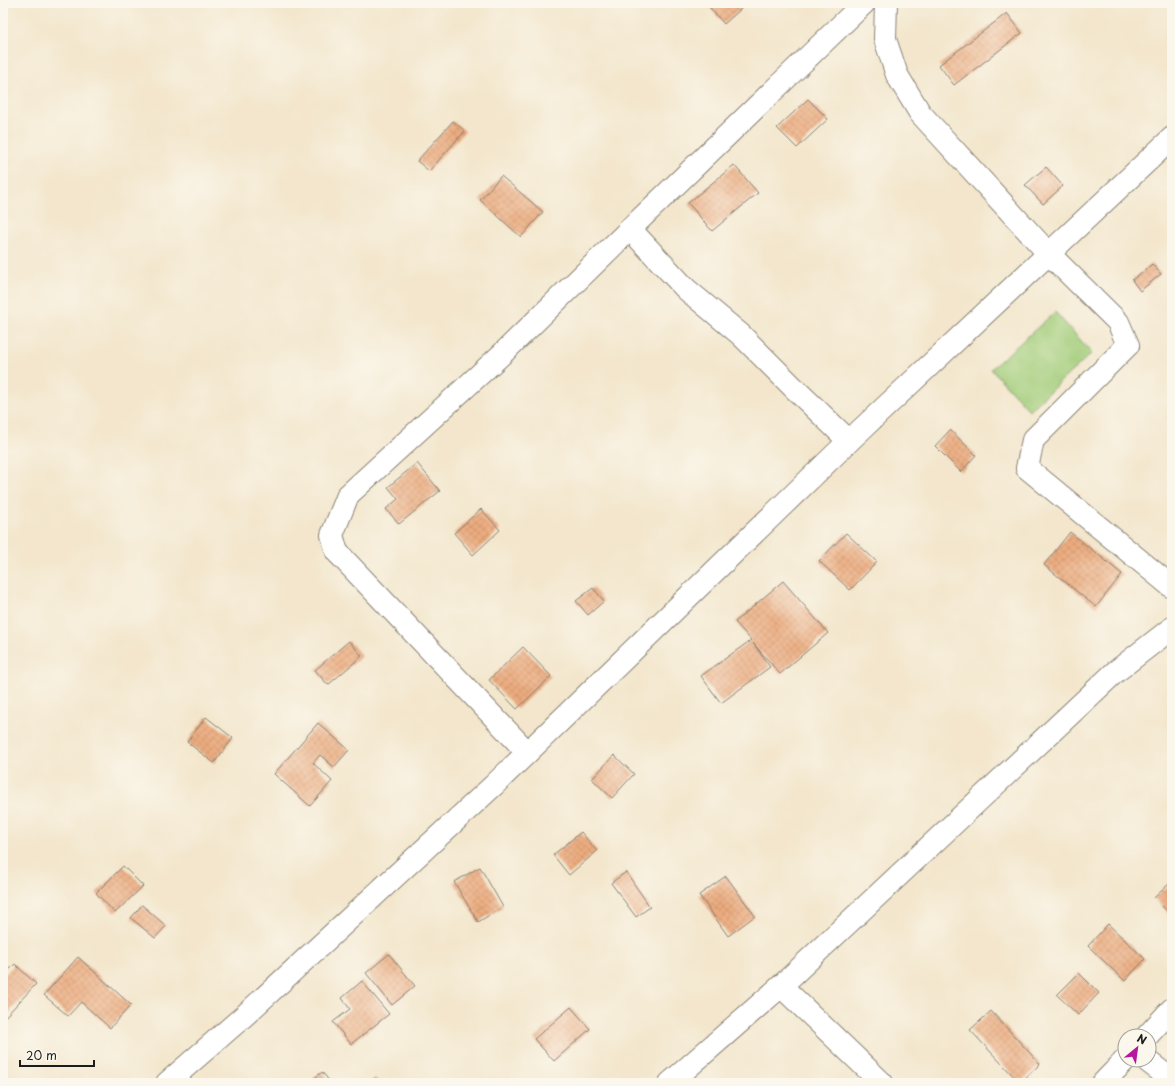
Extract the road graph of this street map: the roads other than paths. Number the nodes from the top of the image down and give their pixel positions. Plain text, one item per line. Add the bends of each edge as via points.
1 (864, 3) edge
2 (886, 3) edge
3 (1172, 138) edge
4 (630, 229) junction
5 (1048, 253) junction
6 (849, 441) junction
7 (1172, 587) edge
8 (1172, 628) edge
9 (527, 752) junction
10 (782, 986) junction
11 (1172, 1009) edge
12 (1154, 1028) edge
13 (1117, 1068) edge
14 (1156, 1068) edge
15 (1172, 1080) edge
16 (167, 1083) edge
17 (670, 1083) edge
18 (882, 1083) edge
19 (1103, 1083) edge

1 - 4 street
2 - 5 street via 885,39 897,75 920,113
3 - 5 street
4 - 6 street via 686,289 741,335
4 - 9 street via 502,354 348,495 332,535 336,552
5 - 6 street
5 - 7 street via 1118,322 1128,345 1033,440 1027,468
6 - 9 street
8 - 10 street via 1114,673
9 - 16 street via 250,1010
10 - 17 street
10 - 18 street
11 - 12 street
13 - 19 street
14 - 15 street

